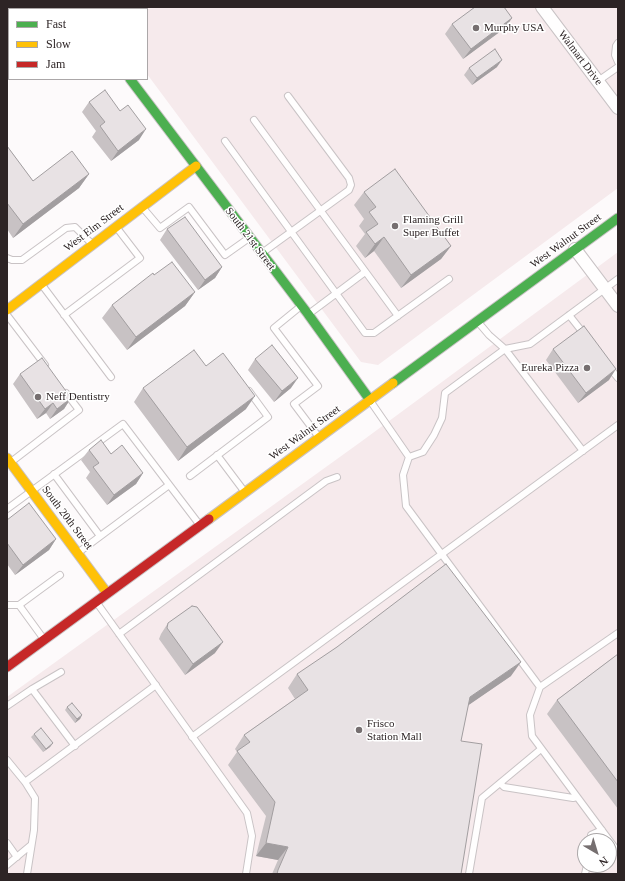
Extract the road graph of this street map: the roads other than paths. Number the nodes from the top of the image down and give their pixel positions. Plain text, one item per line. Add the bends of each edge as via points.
1 (542, 7) edge
2 (618, 43) edge
3 (618, 62) edge
4 (618, 67) edge
5 (131, 80) edge
6 (598, 81) junction
7 (288, 96) dead end
8 (618, 108) edge
9 (254, 120) dead end
10 (225, 141) dead end
11 (196, 166) junction
12 (142, 207) junction
13 (320, 211) junction
14 (618, 218) edge
15 (116, 226) junction
16 (291, 232) junction
17 (249, 238) junction
18 (92, 244) junction
19 (575, 249) junction
20 (261, 254) junction
21 (7, 258) edge
22 (365, 272) junction
23 (449, 278) dead end
24 (618, 279) edge
25 (41, 284) junction
26 (605, 289) junction
27 (336, 293) junction
28 (302, 306) junction
29 (618, 306) edge
30 (7, 310) edge
31 (308, 314) junction
32 (7, 315) edge
33 (64, 315) junction
34 (398, 316) junction
35 (569, 316) junction
36 (478, 321) junction
37 (589, 340) edge
38 (505, 349) junction
39 (603, 359) edge
40 (50, 372) edge
41 (111, 377) dead end
42 (618, 378) edge
43 (242, 383) edge
44 (59, 385) edge
45 (370, 400) junction
46 (618, 426) edge
47 (319, 438) junction
48 (583, 451) junction
49 (217, 455) junction
50 (409, 457) junction
51 (9, 460) edge
52 (54, 474) junction
53 (190, 476) dead end
54 (337, 477) dead end
55 (169, 485) junction
56 (32, 491) junction
57 (245, 492) junction
58 (7, 509) edge
59 (200, 525) junction
60 (100, 536) junction
61 (78, 552) junction
62 (441, 554) junction
63 (60, 575) dead end
64 (107, 593) junction
65 (96, 602) junction
66 (19, 605) junction
67 (7, 606) edge
68 (618, 633) edge
69 (119, 634) junction
70 (44, 640) junction
71 (7, 667) edge
72 (60, 672) dead end
73 (156, 685) junction
74 (540, 687) junction
75 (32, 689) junction
76 (7, 706) edge
77 (192, 737) junction
78 (75, 746) junction
79 (541, 748) junction
80 (7, 760) edge
81 (25, 782) junction
82 (500, 783) junction
83 (577, 797) junction
84 (602, 830) junction
85 (595, 833) edge
86 (7, 843) edge
87 (31, 845) junction
88 (618, 852) edge
89 (17, 857) junction
90 (7, 865) edge
91 (27, 874) edge
92 (246, 874) edge
93 (469, 874) edge

1 - 6 street, Walmart Drive
2 - 3 lane via 615,55
4 - 6 lane
5 - 11 street, South 21st Street
6 - 8 street, Walmart Drive
7 - 13 lane via 351,184 349,190
9 - 13 lane
10 - 16 lane
11 - 12 street, West Elm Street
11 - 17 street, South 21st Street
12 - 15 street, West Elm Street
12 - 17 lane via 160,228 189,207 225,255
13 - 16 lane
13 - 22 lane
14 - 19 street, West Walnut Street
15 - 18 street, West Elm Street
15 - 33 lane via 140,258
16 - 20 lane
16 - 27 lane
17 - 20 street, South 21st Street
18 - 21 lane via 75,227 66,228 22,260
18 - 25 street, West Elm Street
19 - 26 street
19 - 36 street, West Walnut Street
20 - 28 street, South 21st Street
22 - 27 lane
22 - 34 lane
23 - 34 lane
24 - 26 lane
25 - 30 street, West Elm Street
25 - 33 lane
26 - 29 street
26 - 35 lane
27 - 31 lane
27 - 34 lane via 365,333 374,333
28 - 31 street, South 21st Street
28 - 47 lane via 274,328 318,386 294,404
31 - 45 street, South 21st Street
32 - 40 lane
33 - 41 lane
35 - 37 lane
35 - 38 lane via 530,344
36 - 38 lane
36 - 45 street, West Walnut Street
38 - 48 lane
38 - 50 lane via 445,393 442,418 434,435 423,452
39 - 42 lane
43 - 49 lane via 268,417
44 - 51 lane via 78,410
45 - 47 street, West Walnut Street
45 - 50 lane
46 - 48 lane
47 - 57 street, West Walnut Street
48 - 62 lane
49 - 53 lane
49 - 57 lane
50 - 62 lane via 403,475 406,506
51 - 56 street, South 20th Street
52 - 55 lane via 123,424
52 - 56 lane
52 - 60 lane
54 - 69 lane via 326,481
55 - 59 lane
55 - 60 lane
56 - 58 lane
56 - 61 street, South 20th Street
57 - 59 street, West Walnut Street
59 - 64 street, West Walnut Street
60 - 61 lane
61 - 64 street, South 20th Street
62 - 74 lane
62 - 77 lane
63 - 66 lane
64 - 65 street, West Walnut Street
65 - 69 lane
65 - 70 street, West Walnut Street
66 - 67 lane
66 - 70 lane
68 - 74 lane
69 - 73 lane
70 - 71 street, West Walnut Street
72 - 75 lane
73 - 77 lane
73 - 78 lane
74 - 79 lane via 530,715 532,736
75 - 76 lane
75 - 78 lane
77 - 92 lane via 247,813 252,836
78 - 81 lane
79 - 82 lane
79 - 83 lane
80 - 81 lane
81 - 87 lane via 35,798
82 - 83 lane via 504,787
82 - 93 lane via 482,798
83 - 84 lane
84 - 85 lane
84 - 88 lane
86 - 89 lane
87 - 89 lane
87 - 91 lane
89 - 90 lane

